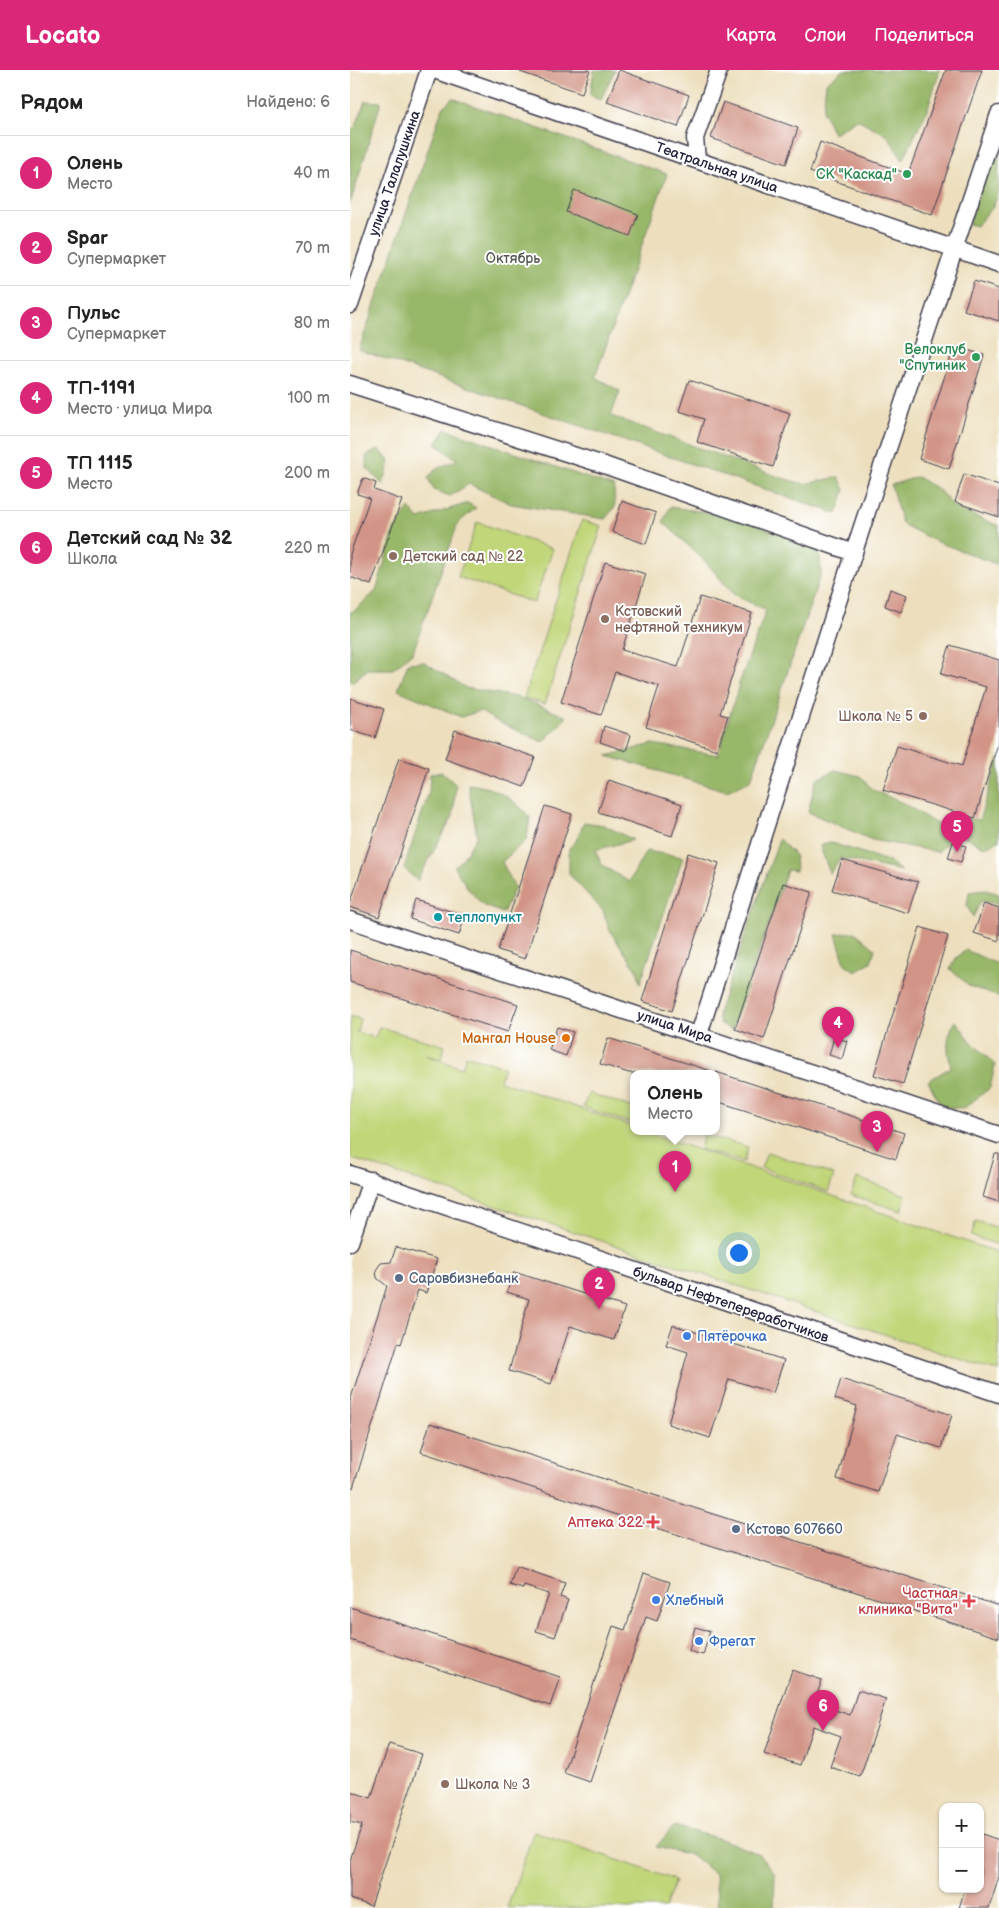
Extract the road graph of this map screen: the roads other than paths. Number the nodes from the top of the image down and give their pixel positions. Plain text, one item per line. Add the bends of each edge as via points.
1 (429, 70) edge
2 (434, 70) edge
3 (720, 70) edge
4 (999, 114) edge
5 (696, 160) junction
6 (954, 250) junction
7 (999, 264) edge
8 (350, 305) edge
9 (350, 384) edge
10 (854, 553) junction
11 (350, 920) edge
12 (699, 1034) junction
13 (999, 1135) edge
14 (350, 1174) edge
15 (371, 1180) junction
16 (350, 1242) edge
17 (999, 1394) edge

1 - 8 street, улица Талалушкина
2 - 5 street, Театральная улица
3 - 5 street via 695,138
4 - 6 street
5 - 6 street, Театральная улица
6 - 7 street, Театральная улица
6 - 10 street
9 - 10 street via 604,465
10 - 12 street
11 - 12 street, улица Мира
12 - 13 street, улица Мира
14 - 15 street, бульвар Нефтепереработчиков
15 - 16 street
15 - 17 street, бульвар Нефтепереработчиков

